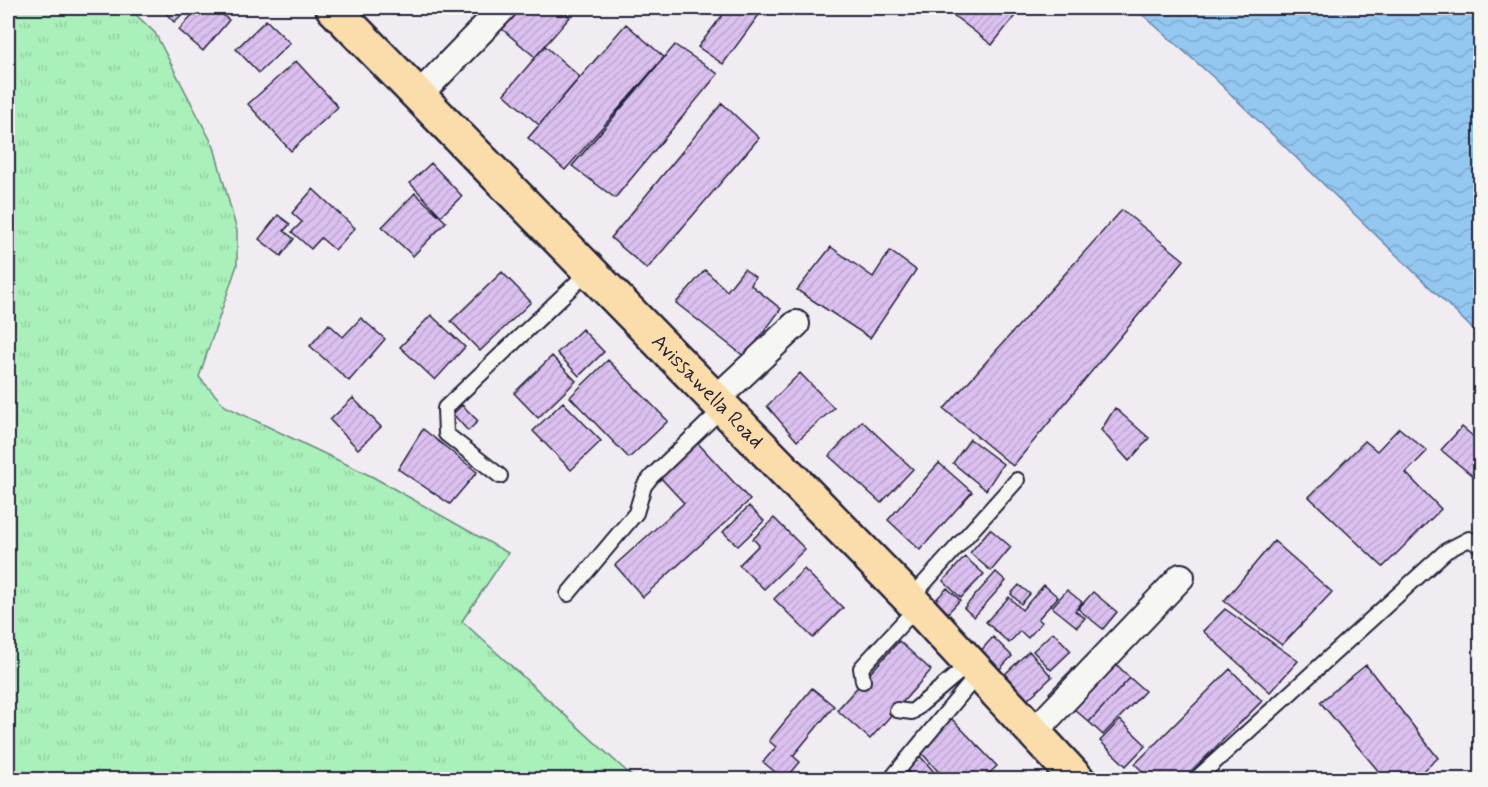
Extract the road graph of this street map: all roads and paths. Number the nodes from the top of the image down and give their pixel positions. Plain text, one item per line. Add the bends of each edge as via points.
1 (333, 8) edge
2 (503, 8) edge
3 (419, 95) junction
4 (590, 270) junction
5 (796, 324) dead end
6 (719, 404) junction
7 (500, 476) dead end
8 (1017, 480) dead end
9 (1480, 546) edge
10 (1180, 577) dead end
11 (568, 594) dead end
12 (913, 603) junction
13 (974, 669) junction
14 (863, 681) dead end
15 (897, 710) dead end
16 (1033, 733) junction
17 (890, 780) edge
18 (1078, 780) edge
19 (1195, 780) edge

1 - 3 main road, Avissawella Road
2 - 3 street
3 - 4 main road, Avissawella Road
4 - 6 main road, Avissawella Road
4 - 7 lane via 445,408 446,434
5 - 6 street
6 - 11 lane via 644,486 636,513
6 - 12 main road, Avissawella Road
8 - 12 lane
9 - 19 lane via 1469,539 1446,551
10 - 16 street
12 - 13 main road, Avissawella Road
12 - 14 lane via 861,668
13 - 15 lane via 912,712
13 - 16 main road, Avissawella Road
13 - 17 lane
16 - 18 main road, Avissawella Road

